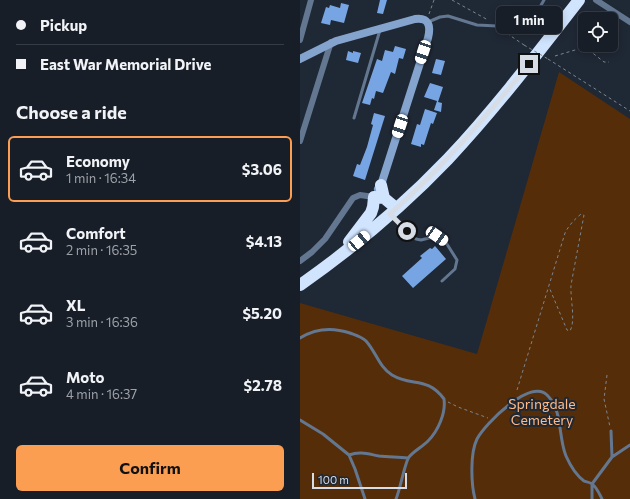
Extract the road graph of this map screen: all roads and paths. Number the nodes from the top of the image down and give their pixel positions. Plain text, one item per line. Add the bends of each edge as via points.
1 (311, 0) edge
2 (434, 0) edge
3 (452, 0) edge
4 (544, 0) edge
5 (579, 0) edge
6 (596, 0) edge
7 (488, 20) dead end
8 (427, 21) junction
9 (630, 22) edge
10 (381, 28) junction
11 (500, 28) dead end
12 (300, 40) edge
13 (331, 42) junction
14 (555, 56) dead end
15 (300, 59) edge
16 (608, 62) dead end
17 (630, 111) edge
18 (354, 118) dead end
19 (300, 141) edge
20 (381, 185) joint
21 (379, 197) junction
22 (393, 211) junction
23 (300, 261) edge
24 (317, 273) junction
25 (442, 281) dead end
26 (300, 285) edge
27 (549, 287) junction
28 (300, 338) edge
29 (607, 375) dead end
30 (517, 390) dead end
31 (444, 399) junction
32 (300, 420) edge
33 (492, 420) junction
34 (611, 431) joint
35 (630, 445) edge
36 (349, 456) junction
37 (612, 457) junction
38 (408, 458) junction
39 (592, 484) junction
40 (365, 499) edge
41 (396, 499) edge
42 (474, 499) edge
43 (592, 499) edge
44 (602, 499) edge

1 - 12 street
2 - 8 path
3 - 7 path
4 - 8 lane via 528,19 497,26 477,25 448,16
5 - 22 highway via 477,127
6 - 9 street
8 - 10 street via 422,18 415,19
8 - 20 street via 429,34
10 - 13 street
10 - 18 lane
11 - 17 path, bridge
13 - 15 street
13 - 19 street
14 - 16 path via 585,47 604,62
20 - 21 highway
21 - 22 highway
21 - 23 street via 360,195 353,198 325,239
21 - 24 highway via 362,227
22 - 24 highway
22 - 25 lane via 416,239 437,236 445,241 457,260 454,269
24 - 26 highway
27 - 27 path via 565,233 569,225 581,214 584,215 571,285 573,318 570,331 567,330
27 - 30 path
28 - 31 lane via 325,329 336,329 356,335 366,341 390,374 426,384 434,388
29 - 34 path via 604,399
31 - 33 path via 454,406
31 - 38 lane via 444,410 435,431 429,440
32 - 36 lane via 323,434
33 - 39 lane via 512,401 528,393 539,391 548,394 554,404 566,455 580,477
33 - 42 lane via 477,439 472,460
34 - 37 lane
35 - 37 lane
36 - 38 lane via 356,452 364,452 378,456
36 - 40 lane
37 - 39 lane
38 - 41 lane
39 - 43 lane
39 - 44 lane

